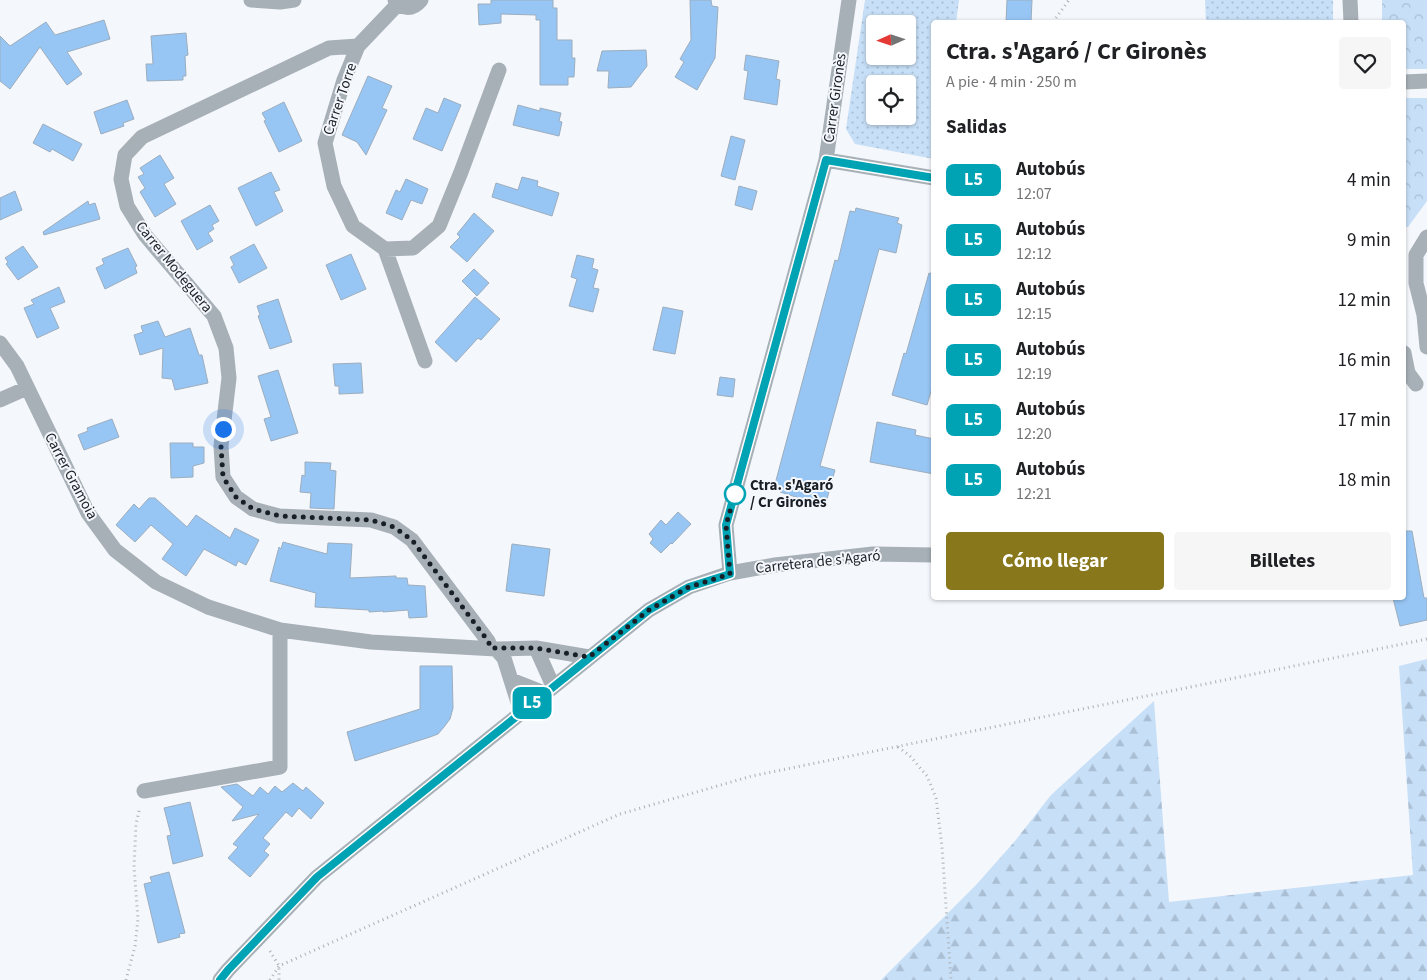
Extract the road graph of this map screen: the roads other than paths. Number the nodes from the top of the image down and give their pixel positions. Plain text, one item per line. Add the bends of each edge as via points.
1 (251, 0) edge
2 (294, 0) edge
3 (421, 0) edge
4 (849, 0) edge
5 (1350, 0) edge
6 (396, 2) edge
7 (1351, 20) edge
8 (358, 46) junction
9 (499, 70) dead end
10 (1427, 81) edge
11 (1406, 82) edge
12 (826, 160) junction
13 (931, 178) edge
14 (1427, 237) edge
15 (385, 249) junction
16 (1426, 316) edge
17 (0, 343) edge
18 (1427, 347) edge
19 (424, 361) dead end
20 (1406, 364) edge
21 (1416, 384) edge
22 (27, 388) junction
23 (0, 400) edge
24 (931, 555) edge
25 (730, 574) junction
26 (280, 630) junction
27 (494, 648) junction
28 (536, 648) junction
29 (589, 657) junction
30 (511, 680) junction
31 (548, 690) junction
32 (521, 712) junction
33 (144, 791) road end
34 (220, 980) edge

1 - 2 street
3 - 6 street via 410,8
4 - 12 street, Carrer Gironès
5 - 7 street
6 - 8 street, Carrer Torre
8 - 15 street, Carrer Torre via 325,143 334,186 353,226
8 - 27 street, Carrer Modeguera via 329,48 142,137 125,155 121,179 127,206 145,235 214,316 226,348 229,378 221,446 223,477 236,497 253,509 280,516 371,520 394,527 412,540
9 - 15 street via 439,226 413,248
10 - 11 street
12 - 13 street
12 - 25 street, Carrer Gironès via 726,525
14 - 16 street via 1416,255 1416,283
15 - 19 street
16 - 18 street
17 - 22 street, Carrer Gramoia via 17,366
20 - 21 street
22 - 23 street
22 - 26 street, Carrer Gramoia via 88,513 115,550 156,582 208,607
24 - 25 street, Carretera de s'Agaró via 872,554
25 - 29 street, Carretera de s'Agaró via 689,587 649,610
26 - 27 street, Carrer Gramoia via 371,642
26 - 33 street via 280,766
27 - 28 street, Carrer Gramoia
27 - 30 street, Carrer Modeguera via 504,658
28 - 29 street, Carrer Gramoia
28 - 31 street
29 - 31 street, Carretera de s'Agaró
30 - 31 street
30 - 32 street, Carrer Modeguera
31 - 32 street, Carretera de s'Agaró
32 - 34 street, Carretera de s'Agaró via 317,877

